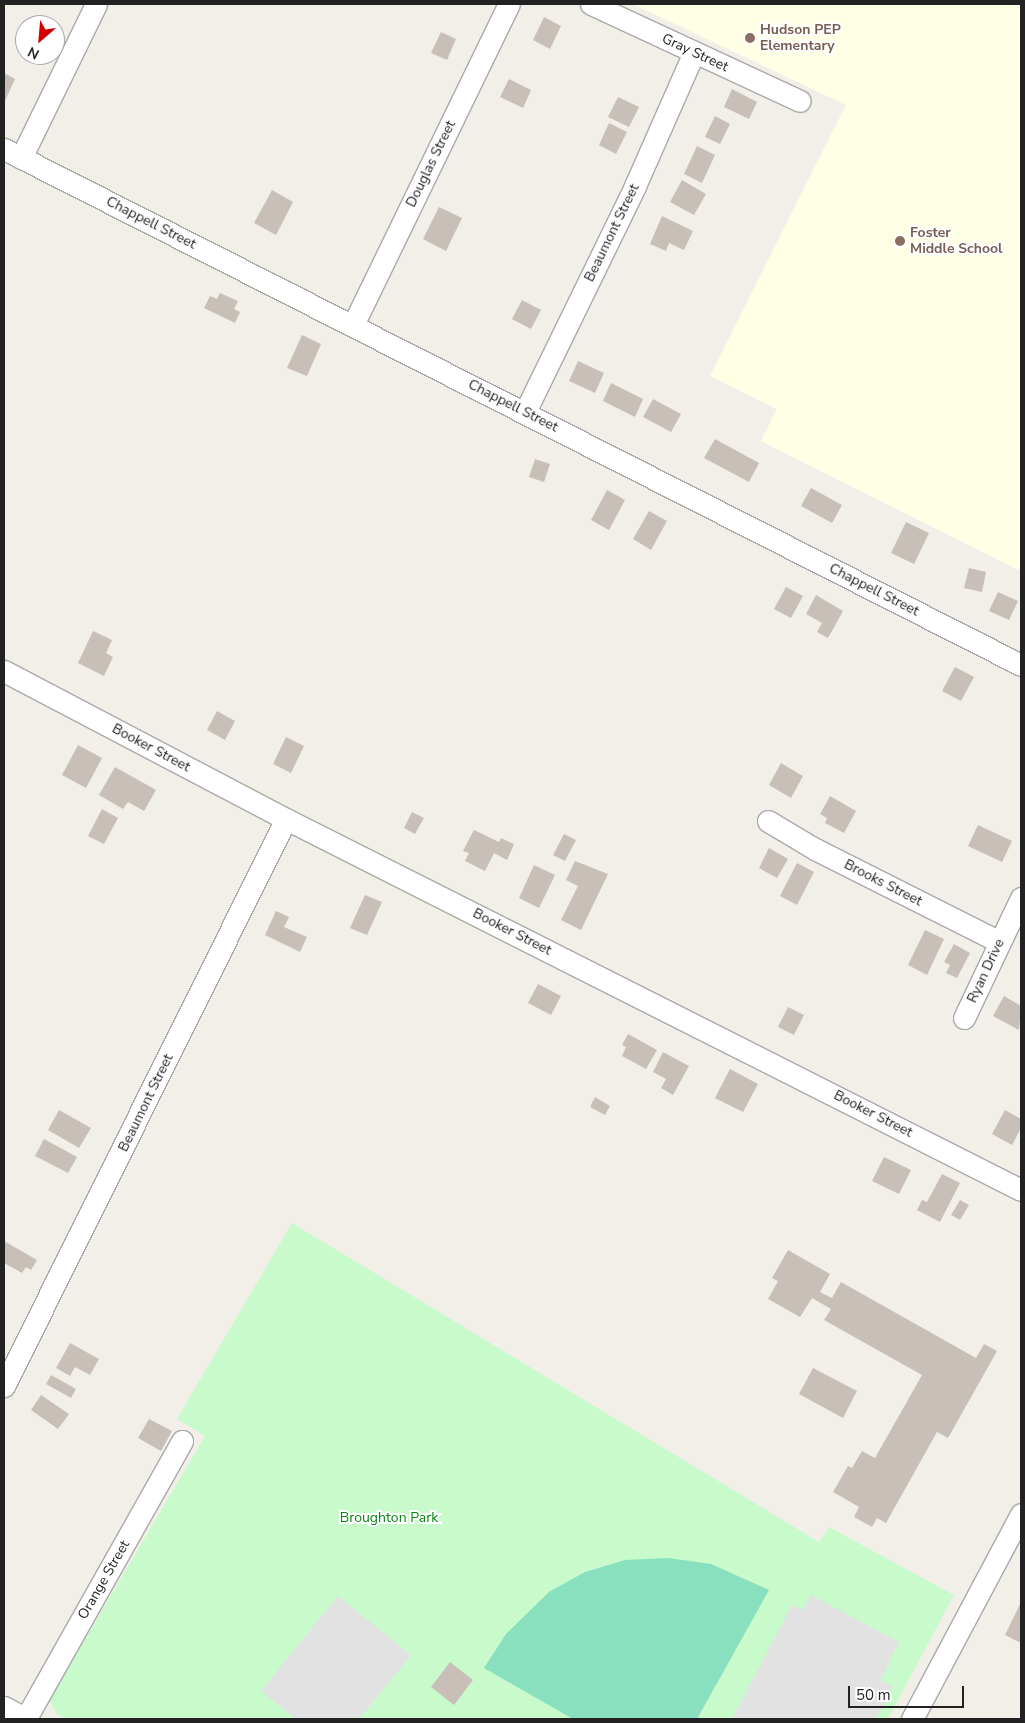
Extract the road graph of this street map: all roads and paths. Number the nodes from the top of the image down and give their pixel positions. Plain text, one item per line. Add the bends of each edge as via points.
1 (96, 4) edge
2 (509, 4) edge
3 (591, 4) edge
4 (694, 52) junction
5 (800, 101) dead end
6 (12, 153) edge
7 (353, 325) junction
8 (525, 412) junction
9 (1021, 665) edge
10 (4, 671) edge
11 (286, 820) junction
12 (768, 821) dead end
13 (1021, 898) edge
14 (1000, 942) junction
15 (964, 1018) dead end
16 (1021, 1190) edge
17 (4, 1386) edge
18 (182, 1441) dead end
19 (1021, 1514) edge
20 (4, 1708) edge
21 (26, 1719) edge
22 (912, 1719) edge

1 - 6 street
2 - 7 street, Douglas Street
3 - 4 street, Gray Street
4 - 5 street, Gray Street
4 - 8 street, Beaumont Street via 635,186
6 - 7 street, Chappell Street
7 - 8 street, Chappell Street
8 - 9 street, Chappell Street
10 - 11 street, Booker Street
11 - 16 street, Booker Street
11 - 17 street, Beaumont Street
12 - 14 street, Brooks Street via 815,849
13 - 14 street, Ryan Drive
14 - 15 street, Ryan Drive
18 - 21 street, Orange Street
19 - 22 street
20 - 21 street

